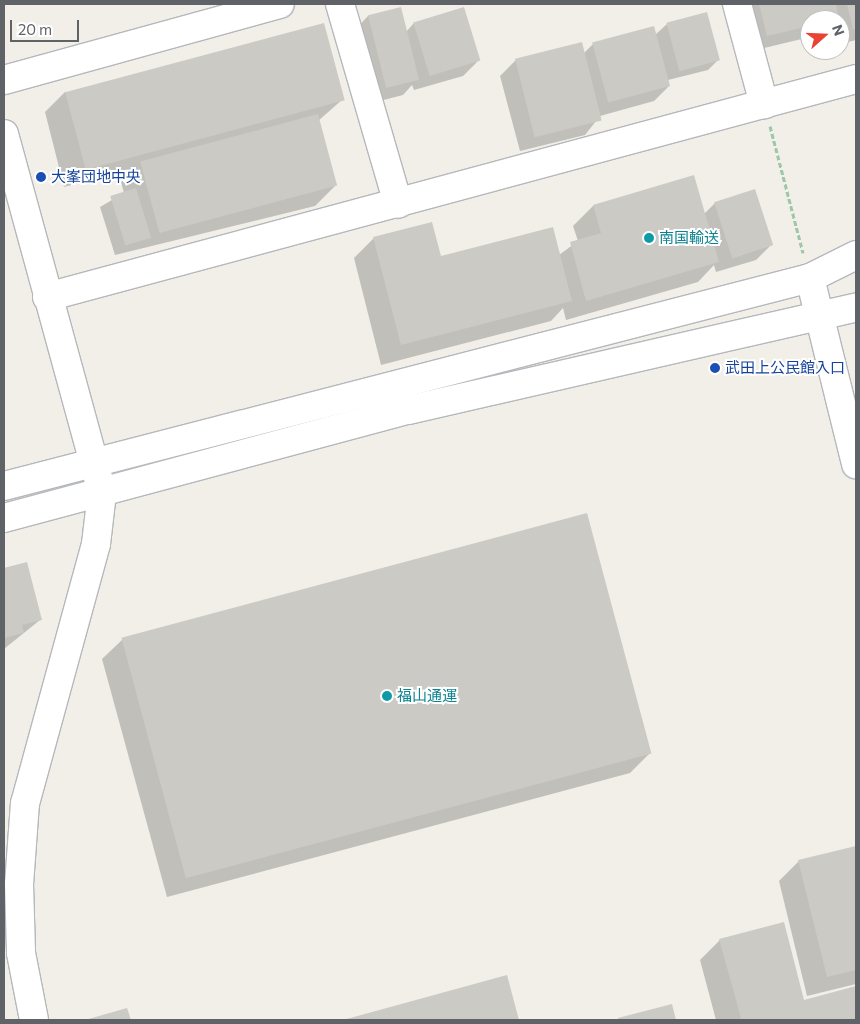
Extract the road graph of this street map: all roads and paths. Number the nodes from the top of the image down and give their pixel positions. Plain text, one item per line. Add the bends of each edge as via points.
1 (280, 4) edge
2 (340, 4) edge
3 (737, 4) edge
4 (4, 80) edge
5 (856, 80) edge
6 (764, 104) junction
7 (4, 134) edge
8 (398, 204) junction
9 (856, 255) edge
10 (810, 278) junction
11 (47, 297) junction
12 (856, 307) edge
13 (819, 316) junction
14 (92, 464) junction
15 (856, 464) edge
16 (4, 486) edge
17 (102, 493) junction
18 (4, 518) edge
19 (34, 1020) edge

1 - 4 street
2 - 8 street
3 - 6 street
5 - 6 street
6 - 8 street
6 - 10 path
7 - 11 street
8 - 11 street
9 - 10 street
10 - 13 street
10 - 14 street
11 - 14 street
12 - 13 street
13 - 15 street
13 - 17 street via 408,410
14 - 16 street
14 - 17 street
17 - 18 street
17 - 19 street via 96,544 25,803 19,884 21,953

